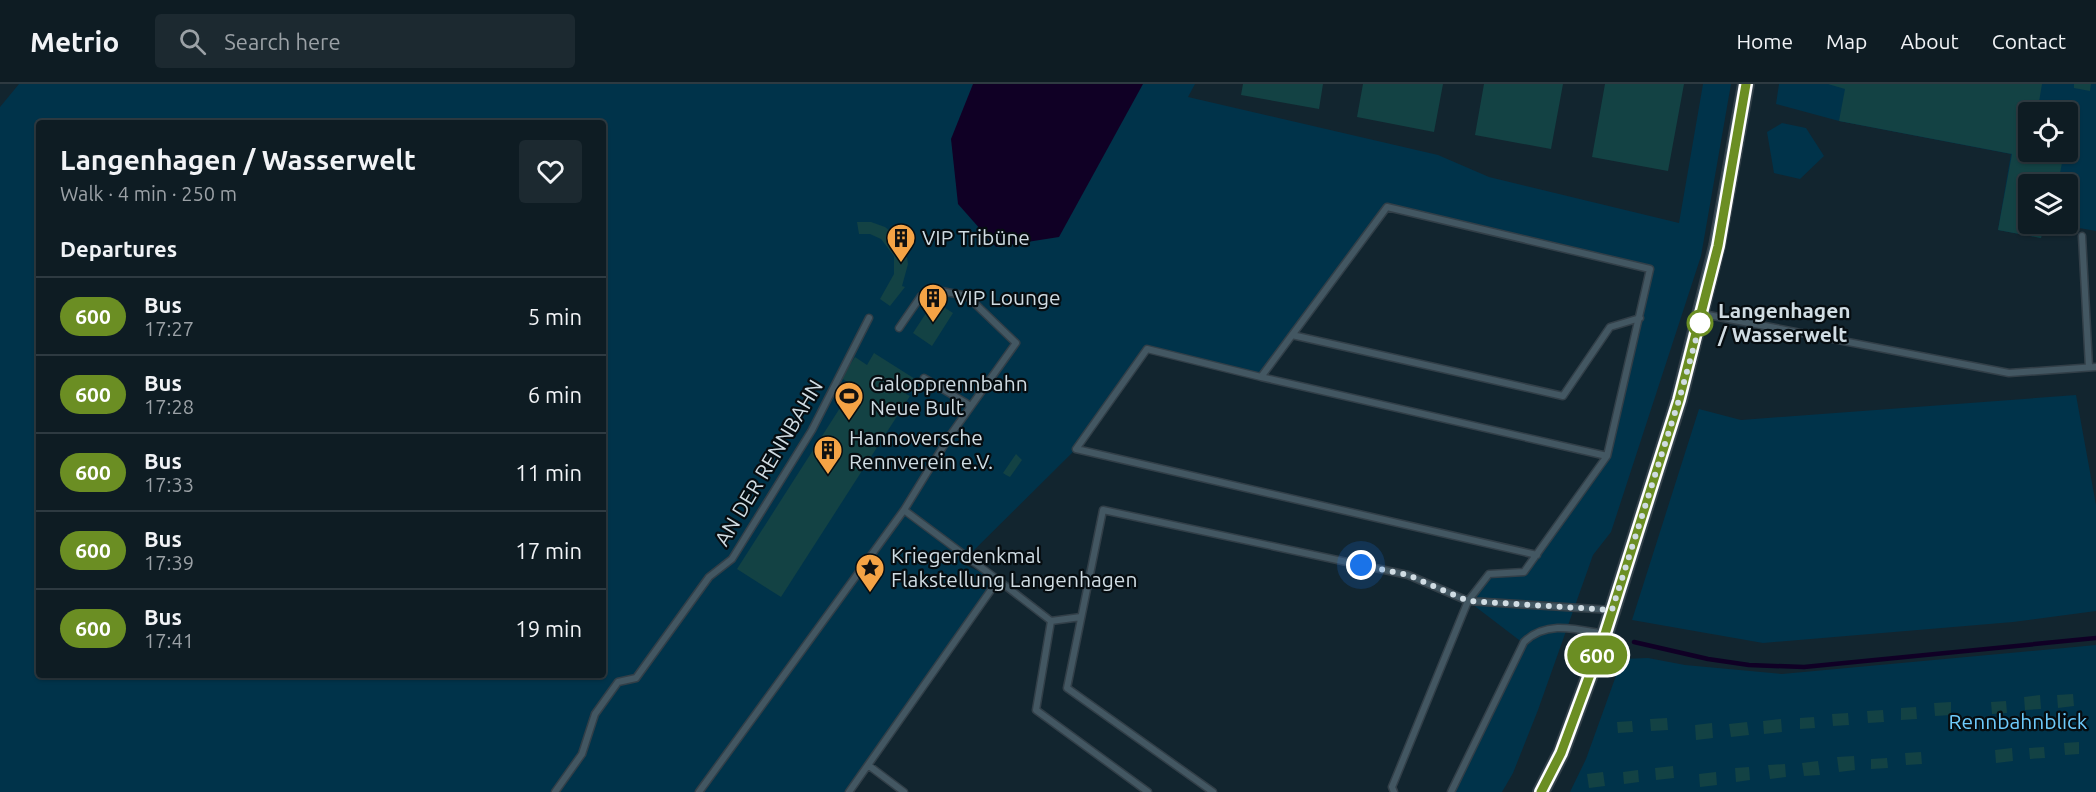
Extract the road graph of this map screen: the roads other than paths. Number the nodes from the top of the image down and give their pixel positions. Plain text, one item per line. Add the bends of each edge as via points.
1 (1746, 84) edge
2 (2082, 236) dead end
3 (1703, 314) junction
4 (869, 318) dead end
5 (1640, 318) junction
6 (899, 328) dead end
7 (1292, 335) junction
8 (2092, 367) edge
9 (1261, 376) junction
10 (924, 378) dead end
11 (971, 406) junction
12 (1606, 456) junction
13 (904, 510) junction
14 (1537, 555) junction
15 (998, 580) junction
16 (1468, 601) junction
17 (1612, 610) junction
18 (1081, 617) junction
19 (1051, 621) junction
20 (1605, 634) junction
21 (868, 765) junction
22 (555, 792) edge
23 (699, 792) edge
24 (849, 792) edge
25 (904, 792) edge
26 (1148, 792) edge
27 (1213, 792) edge
28 (1394, 792) edge
29 (1451, 792) edge
30 (1541, 792) edge

1 - 3 street
2 - 8 lane
3 - 8 lane via 2009,373
3 - 17 street
4 - 22 lane, AN DER RENNBAHN via 812,430 732,559 709,577 636,678 618,682 595,714 582,754
5 - 7 lane via 1610,327 1563,396
5 - 7 lane via 1650,269 1387,207
5 - 12 lane
6 - 11 lane via 921,296 941,291 967,296 1016,343
7 - 9 lane
9 - 12 lane
9 - 14 lane via 1147,349 1076,449
10 - 11 lane
11 - 13 lane
12 - 14 lane
13 - 15 lane
13 - 23 lane
14 - 16 lane via 1524,572 1489,574
15 - 19 lane
15 - 21 lane
16 - 17 lane
16 - 18 lane via 1408,575 1103,510
16 - 28 lane via 1392,787
17 - 20 street
18 - 19 lane
18 - 27 lane via 1066,688
19 - 26 lane via 1036,710
20 - 29 lane via 1558,628 1528,638 1512,663
20 - 30 street via 1561,753
21 - 24 lane
21 - 25 lane

